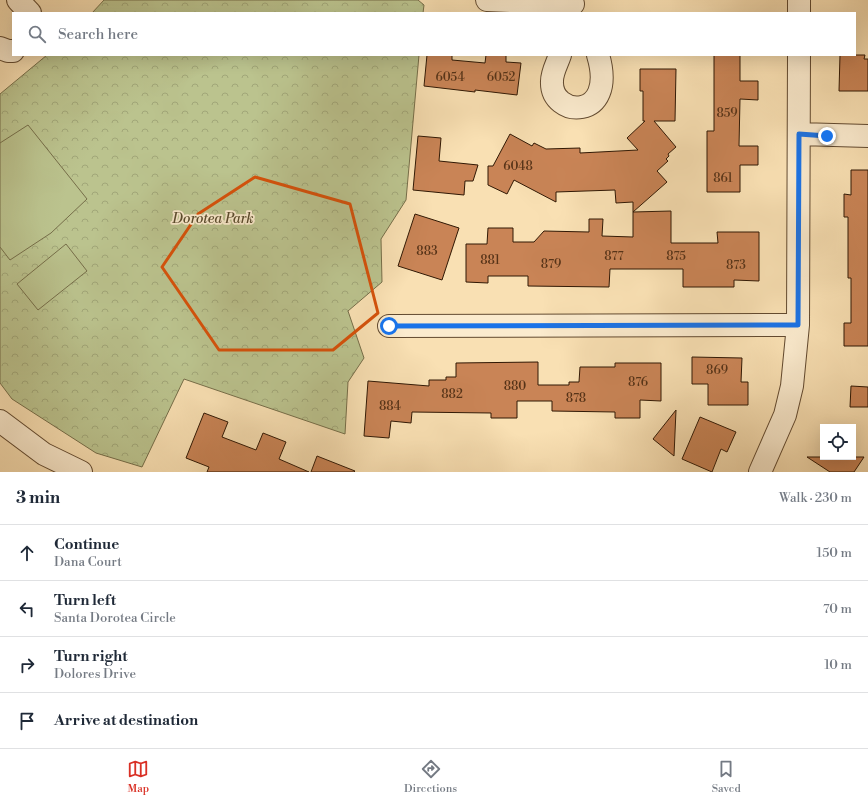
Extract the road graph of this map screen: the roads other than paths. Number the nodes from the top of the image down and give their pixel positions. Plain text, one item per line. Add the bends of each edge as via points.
1 (18, 0) edge
2 (487, 0) edge
3 (798, 0) edge
4 (574, 6) edge
5 (29, 12) edge
6 (798, 12) edge
7 (0, 48) edge
8 (12, 51) edge
9 (560, 56) edge
10 (598, 56) edge
11 (799, 56) edge
12 (799, 134) junction
13 (868, 136) edge
14 (798, 325) junction
15 (389, 326) dead end
16 (0, 421) edge
17 (81, 472) edge
18 (760, 472) edge

1 - 5 street
2 - 4 street
3 - 6 street
7 - 8 street
9 - 10 street via 552,83 557,98 567,106 579,108 590,105 599,95 603,71
11 - 12 street
12 - 13 street
12 - 14 street
14 - 15 street
14 - 18 street via 792,386 785,415
16 - 17 street via 44,454

